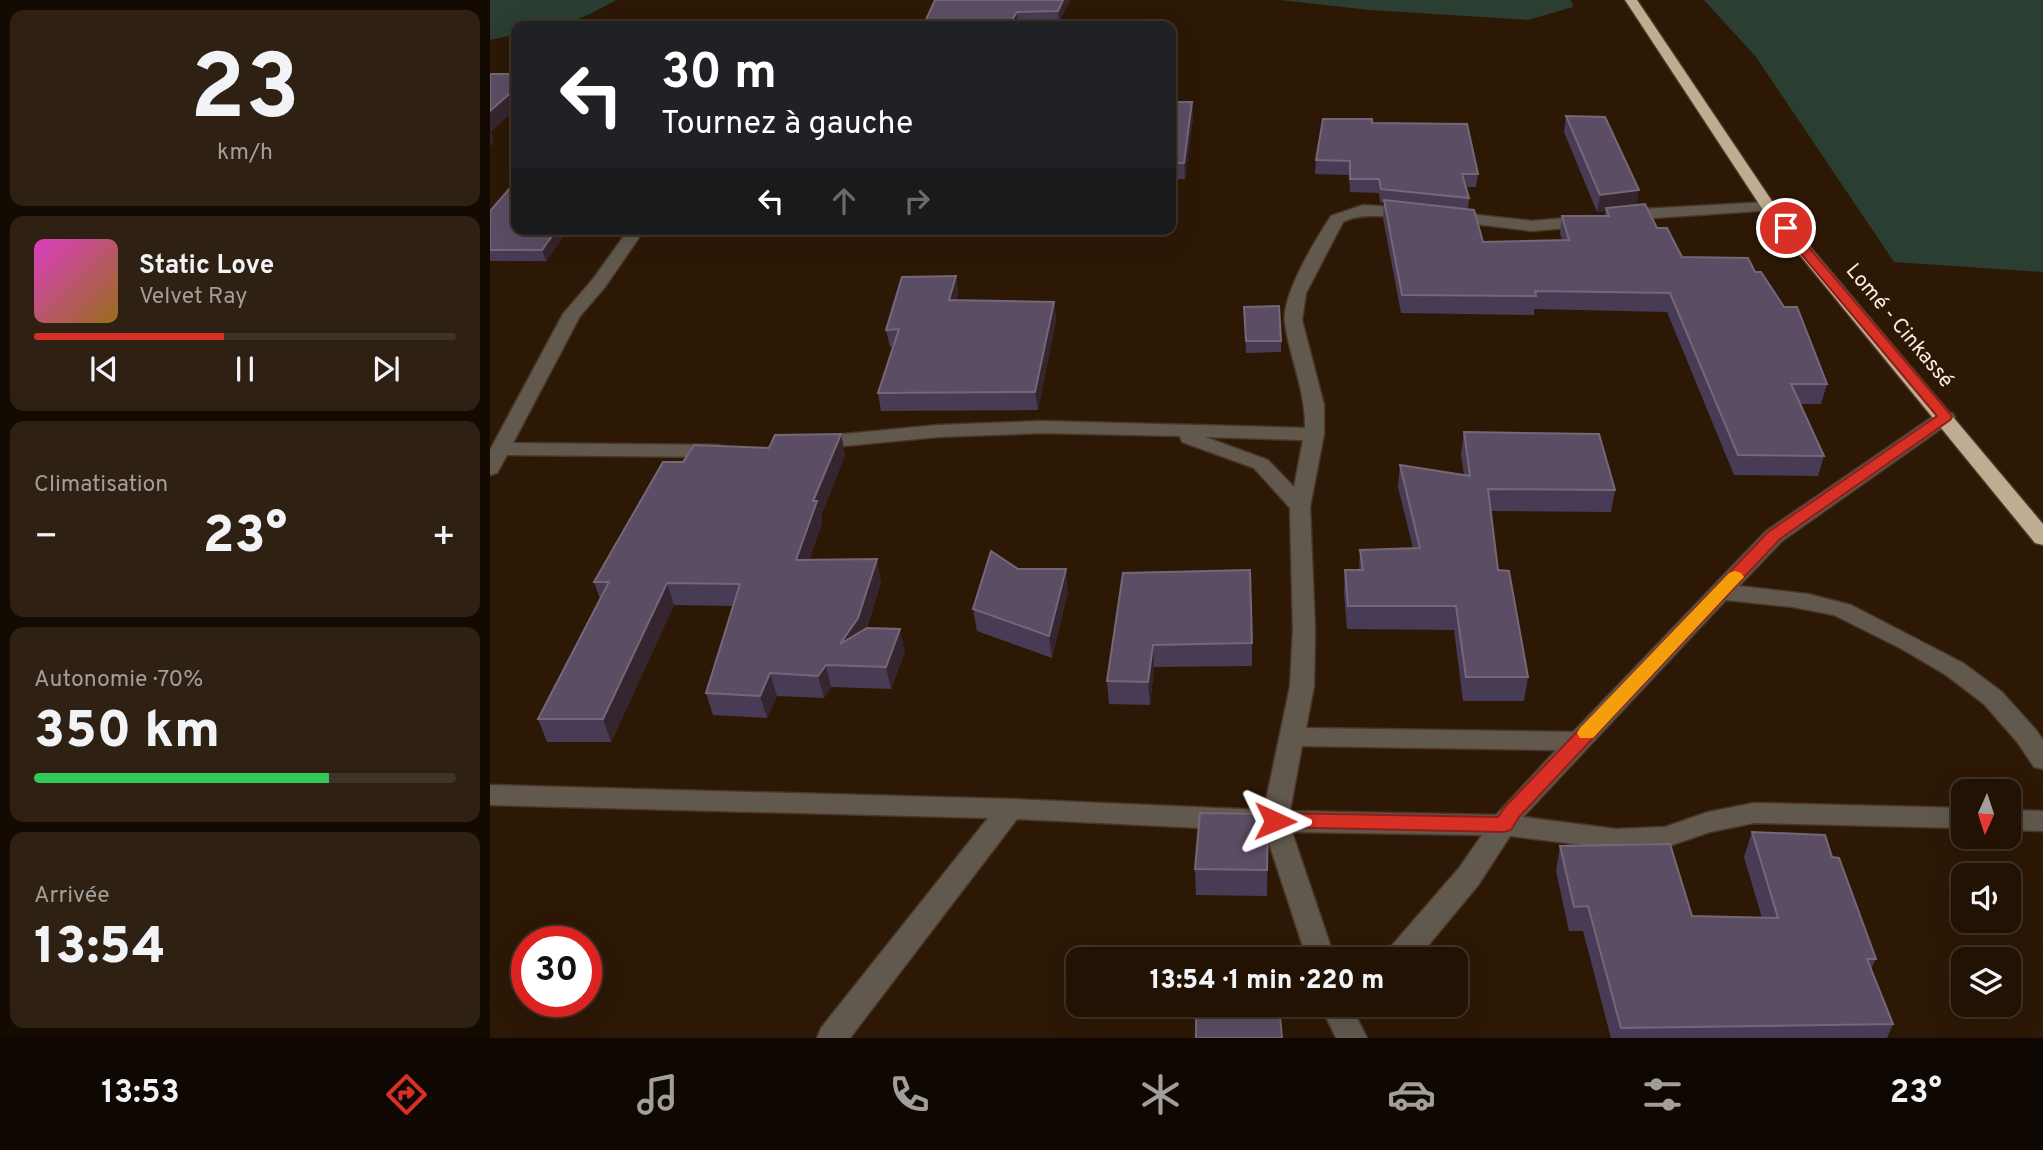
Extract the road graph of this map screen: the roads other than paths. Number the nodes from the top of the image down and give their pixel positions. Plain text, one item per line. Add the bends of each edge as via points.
1 (1632, 0) edge
2 (1768, 207) junction
3 (632, 235) edge
4 (1945, 417) junction
5 (1159, 429) junction
6 (1314, 435) junction
7 (789, 446) edge
8 (503, 449) junction
9 (736, 451) edge
10 (490, 469) edge
11 (1300, 507) junction
12 (2043, 538) edge
13 (1721, 592) junction
14 (1293, 737) junction
15 (1579, 741) junction
16 (2043, 760) edge
17 (490, 795) edge
18 (1010, 809) junction
19 (1951, 818) edge
20 (2021, 820) edge
21 (1275, 821) junction
22 (2043, 821) edge
23 (1504, 825) junction
24 (1317, 947) edge
25 (1411, 947) edge
26 (832, 1038) edge

1 - 2 highway, Lomé - Cinkassé
2 - 4 highway, Lomé - Cinkassé
2 - 6 street via 1532,226 1370,209 1344,214 1333,224 1308,271 1293,320 1315,405
3 - 8 street via 572,314 516,415
4 - 12 highway, Lomé - Cinkassé
4 - 13 street via 1774,536
5 - 6 street
5 - 7 street via 938,431
5 - 11 street via 1261,464
6 - 11 street
8 - 9 street
8 - 10 street
11 - 14 street via 1304,630 1302,686
13 - 15 street
13 - 16 street via 1785,597 1840,609 1911,643 1993,695
14 - 15 street
14 - 21 street
15 - 23 street
17 - 18 street
18 - 21 street
18 - 26 street
19 - 23 street via 1754,813 1666,837 1616,839
20 - 22 street
21 - 23 street
21 - 24 street
23 - 25 street

